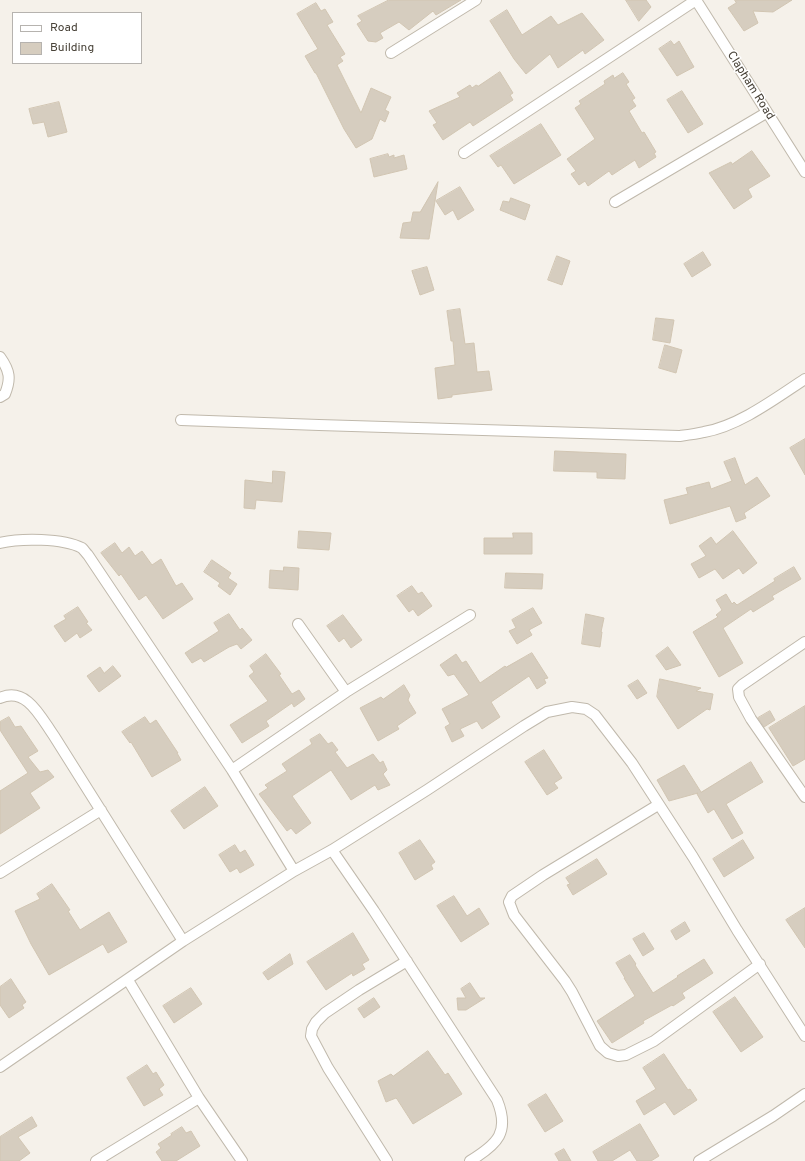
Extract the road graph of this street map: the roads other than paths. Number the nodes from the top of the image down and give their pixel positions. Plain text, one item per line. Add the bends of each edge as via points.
1 (476, 0) edge
2 (696, 0) edge
3 (391, 53) dead end
4 (766, 113) junction
5 (464, 153) dead end
6 (805, 172) edge
7 (615, 202) dead end
8 (0, 358) edge
9 (805, 379) edge
10 (0, 398) edge
11 (181, 420) dead end
12 (0, 543) edge
13 (470, 615) dead end
14 (298, 624) dead end
15 (805, 642) edge
16 (346, 692) junction
17 (0, 698) edge
18 (232, 770) junction
19 (805, 797) edge
20 (658, 805) junction
21 (101, 810) junction
22 (332, 850) junction
23 (294, 871) junction
24 (0, 872) edge
25 (183, 942) junction
26 (406, 961) junction
27 (760, 964) junction
28 (128, 980) junction
29 (805, 1036) edge
30 (0, 1067) edge
31 (805, 1094) edge
32 (199, 1098) junction
33 (96, 1161) edge
34 (242, 1161) edge
35 (387, 1161) edge
36 (470, 1161) edge
37 (699, 1161) edge

1 - 3 street
2 - 4 street, Clapham Road
2 - 5 street
4 - 6 street, Clapham Road
4 - 7 street
8 - 10 street via 10,378 5,394
9 - 11 street via 761,408 737,420 705,432 679,436
12 - 18 street via 33,540 68,543 83,549
13 - 16 street
14 - 16 street
15 - 19 street via 738,689 739,697 751,719
16 - 18 street
17 - 21 street via 12,694 30,703
18 - 23 street
20 - 22 street via 632,763 595,715 586,709 560,708 547,712 524,726
20 - 27 street
20 - 27 street via 517,892 509,902 514,915 565,981 600,1046 608,1053 618,1056 631,1054 654,1041
21 - 24 street
21 - 25 street
22 - 23 street
22 - 26 street
23 - 25 street
25 - 28 street
26 - 35 street via 325,1013 312,1029 312,1036 328,1068
26 - 36 street via 497,1100 502,1113 500,1135 484,1152
27 - 29 street
28 - 30 street
28 - 32 street
31 - 37 street
32 - 33 street
32 - 34 street

